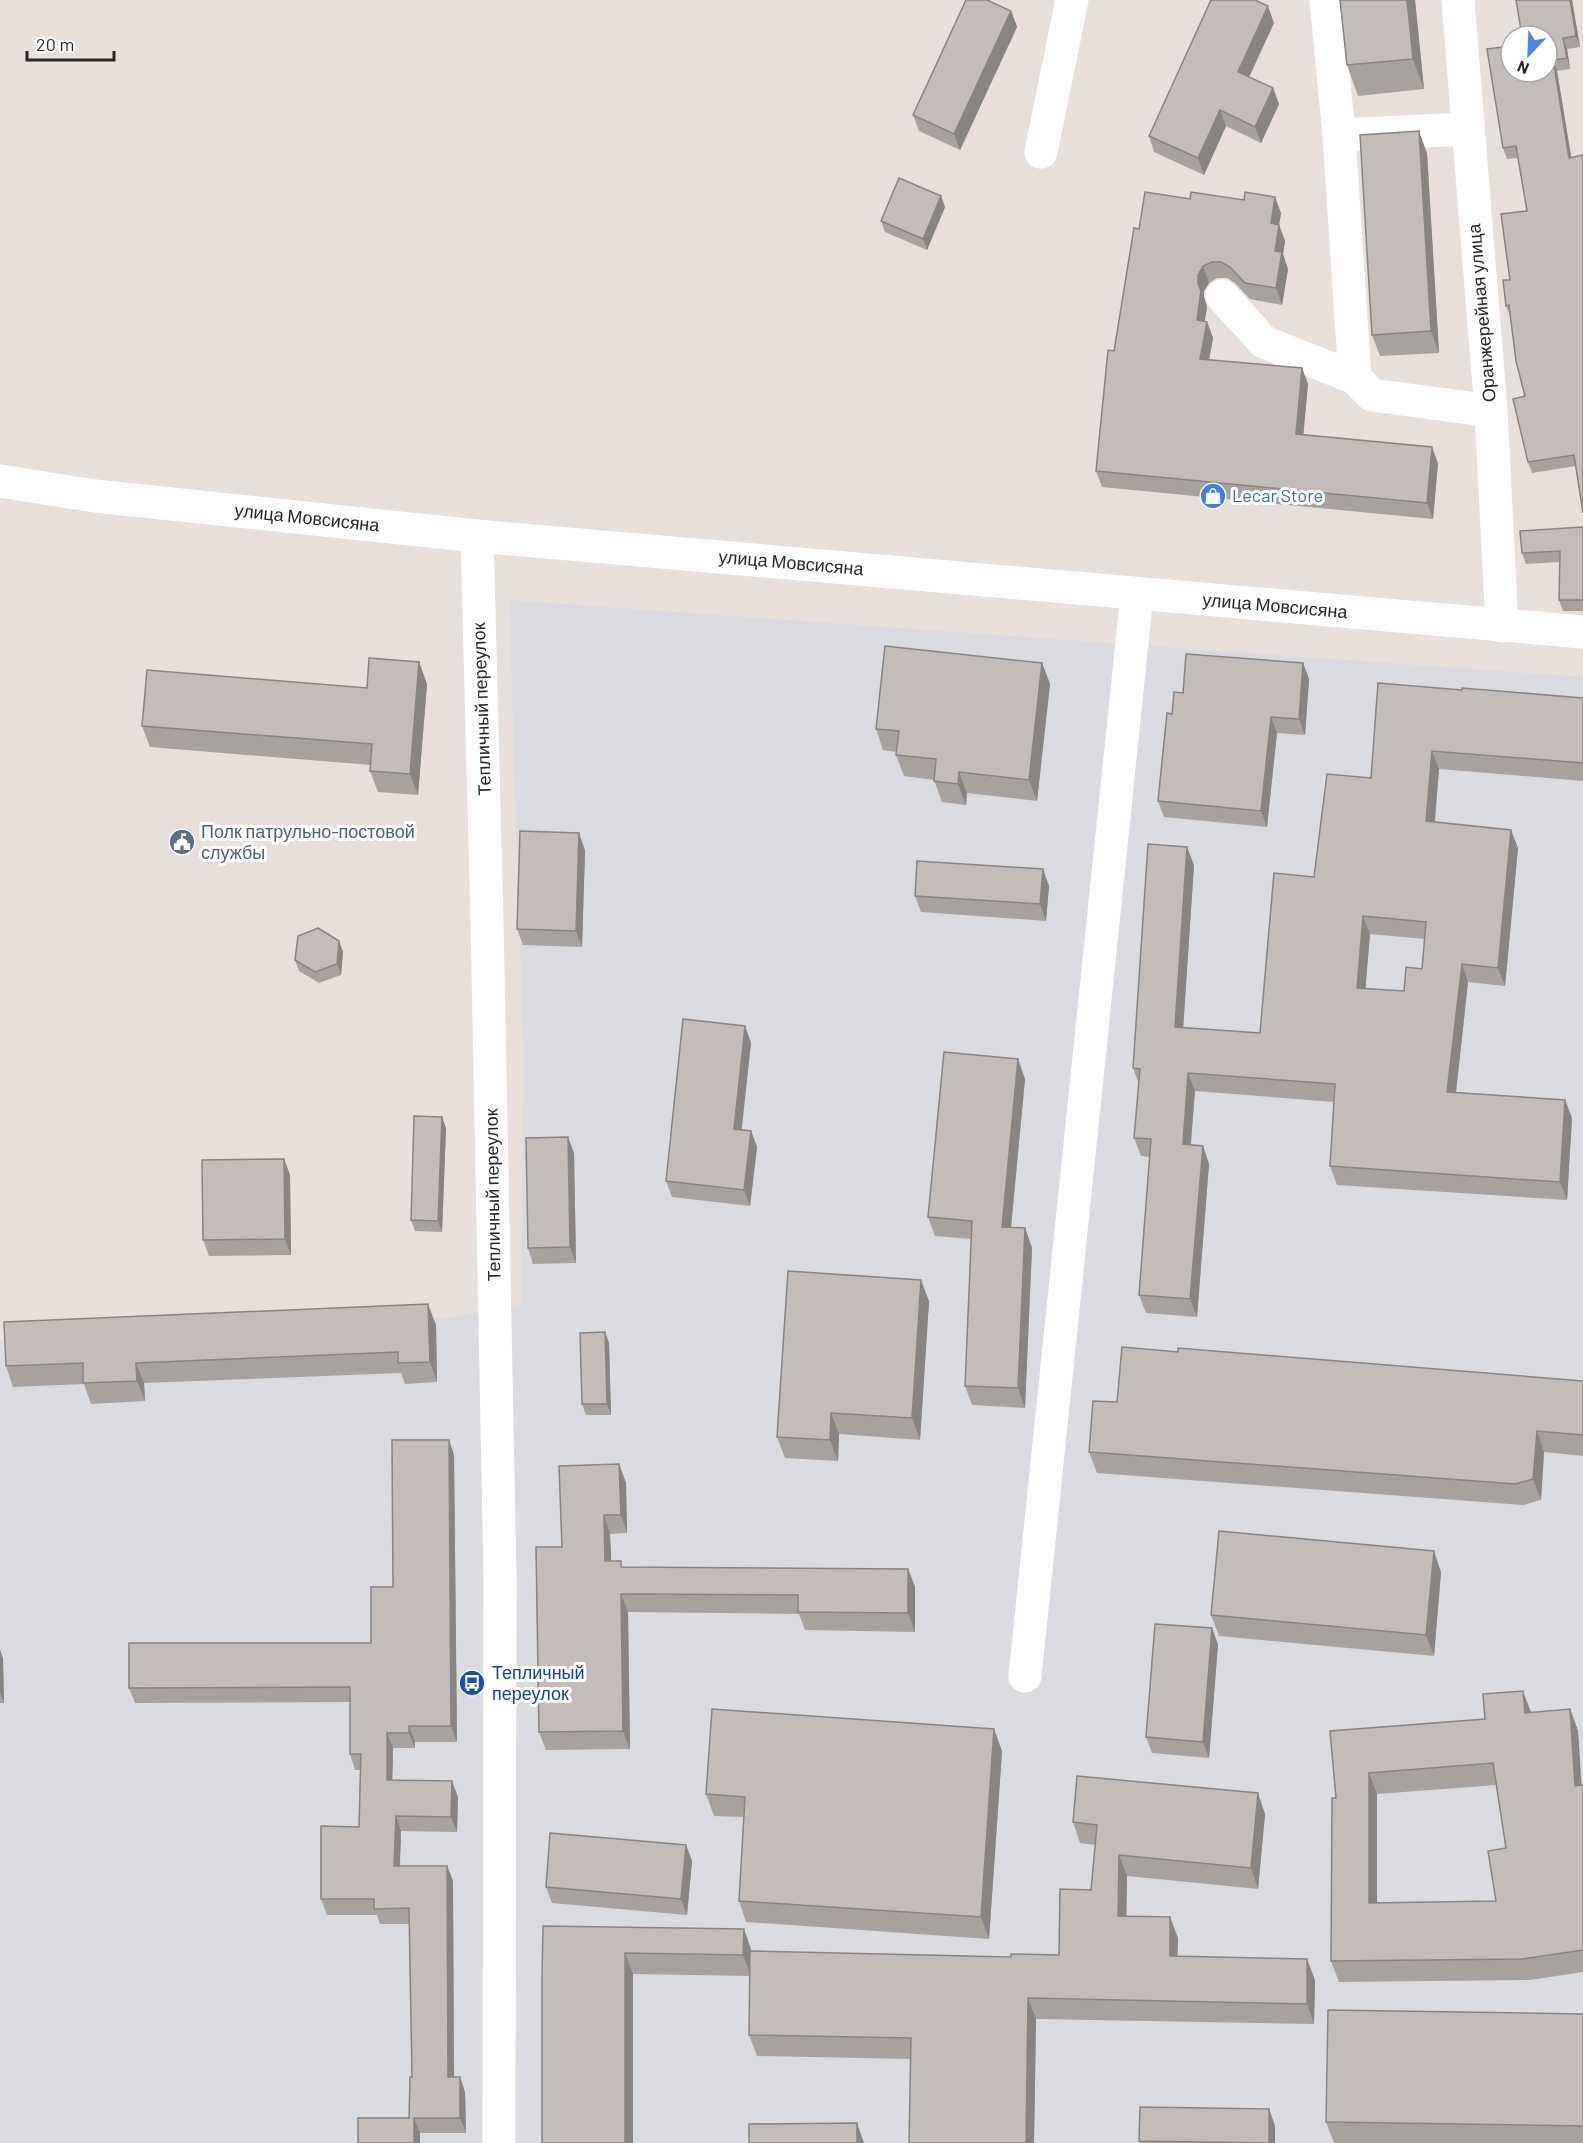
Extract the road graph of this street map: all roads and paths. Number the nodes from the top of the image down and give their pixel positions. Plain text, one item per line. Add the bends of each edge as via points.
1 (1072, 0) edge
2 (1326, 0) edge
3 (1458, 0) edge
4 (1467, 129) junction
5 (1339, 135) junction
6 (1041, 152) dead end
7 (1222, 296) dead end
8 (1355, 378) junction
9 (1491, 411) junction
10 (0, 481) edge
11 (477, 536) junction
12 (1137, 594) junction
13 (1502, 626) junction
14 (1583, 632) edge
15 (1025, 1676) dead end
16 (499, 2143) edge

1 - 6 street
2 - 5 street
3 - 4 street, Оранжерейная улица
4 - 5 street
4 - 9 street, Оранжерейная улица
5 - 8 street
7 - 8 street via 1264,342
8 - 9 street via 1372,395
9 - 13 street, Оранжерейная улица
10 - 11 street, улица Мовсисяна via 95,496
11 - 12 street, улица Мовсисяна
11 - 16 street, Тепличный переулок via 500,1576
12 - 13 street, улица Мовсисяна
12 - 15 street
13 - 14 street, улица Мовсисяна

